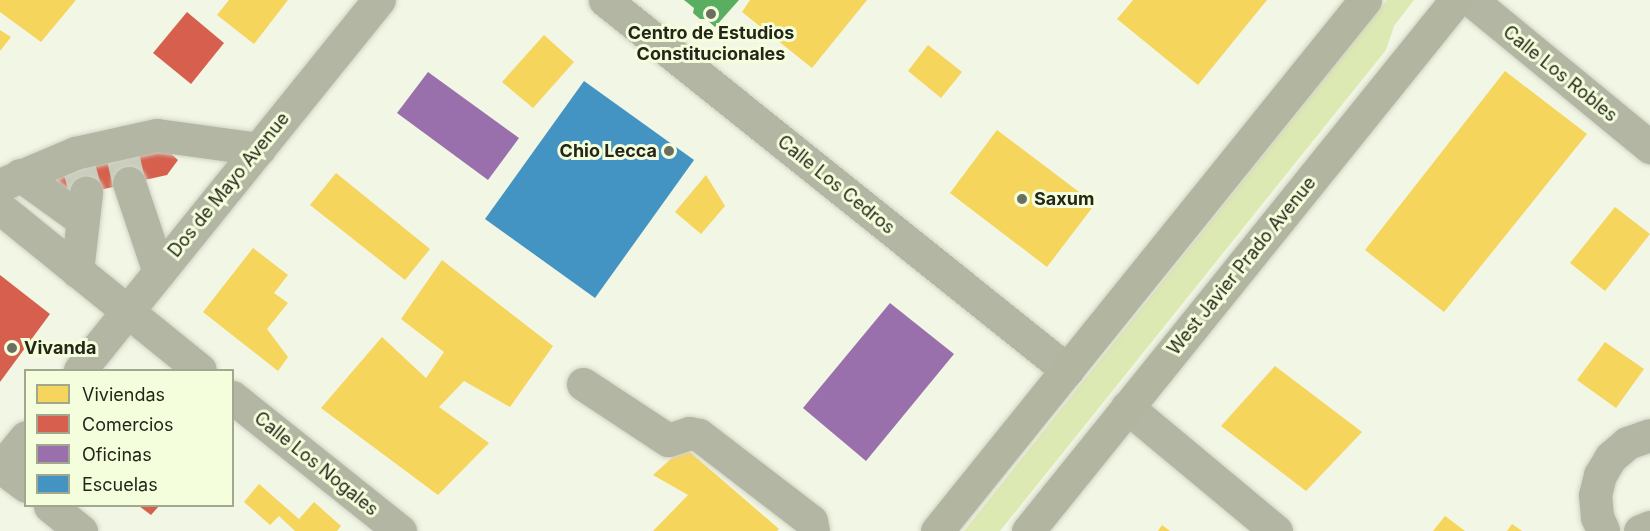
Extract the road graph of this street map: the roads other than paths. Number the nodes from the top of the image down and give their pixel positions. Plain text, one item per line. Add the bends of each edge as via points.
1 (379, 0) edge
2 (605, 0) edge
3 (1365, 0) edge
4 (1456, 0) edge
5 (1471, 0) edge
6 (1650, 147) edge
7 (259, 149) junction
8 (123, 159) junction
9 (10, 180) edge
10 (80, 182) junction
11 (0, 208) edge
12 (77, 271) junction
13 (159, 272) junction
14 (127, 312) junction
15 (81, 369) edge
16 (199, 369) edge
17 (1067, 370) junction
18 (583, 384) dead end
19 (234, 399) edge
20 (1127, 407) junction
21 (1650, 435) edge
22 (24, 441) edge
23 (9, 474) edge
24 (51, 507) edge
25 (1650, 527) edge
26 (81, 531) edge
27 (400, 531) edge
28 (813, 531) edge
29 (937, 531) edge
30 (1028, 531) edge
31 (1276, 531) edge
32 (1604, 531) edge
33 (1640, 531) edge

1 - 7 street, Dos de Mayo Avenue
2 - 17 street, Calle Los Cedros
3 - 17 main road
4 - 20 main road, West Javier Prado Avenue
5 - 6 street, Calle Los Robles
7 - 8 street via 157,135
7 - 13 street, Dos de Mayo Avenue
8 - 10 street
8 - 13 street
9 - 10 street
9 - 10 street
10 - 12 street
11 - 12 street
12 - 14 street
13 - 14 street, Dos de Mayo Avenue
14 - 15 street, Dos de Mayo Avenue
14 - 16 street
17 - 29 main road
18 - 28 street via 668,440 689,433 699,435 811,521
19 - 27 street, Calle Los Nogales
20 - 30 main road, West Javier Prado Avenue
20 - 31 street
21 - 32 street via 1627,443 1611,457 1600,475 1595,495 1597,517
22 - 23 street
24 - 26 street
25 - 33 street

